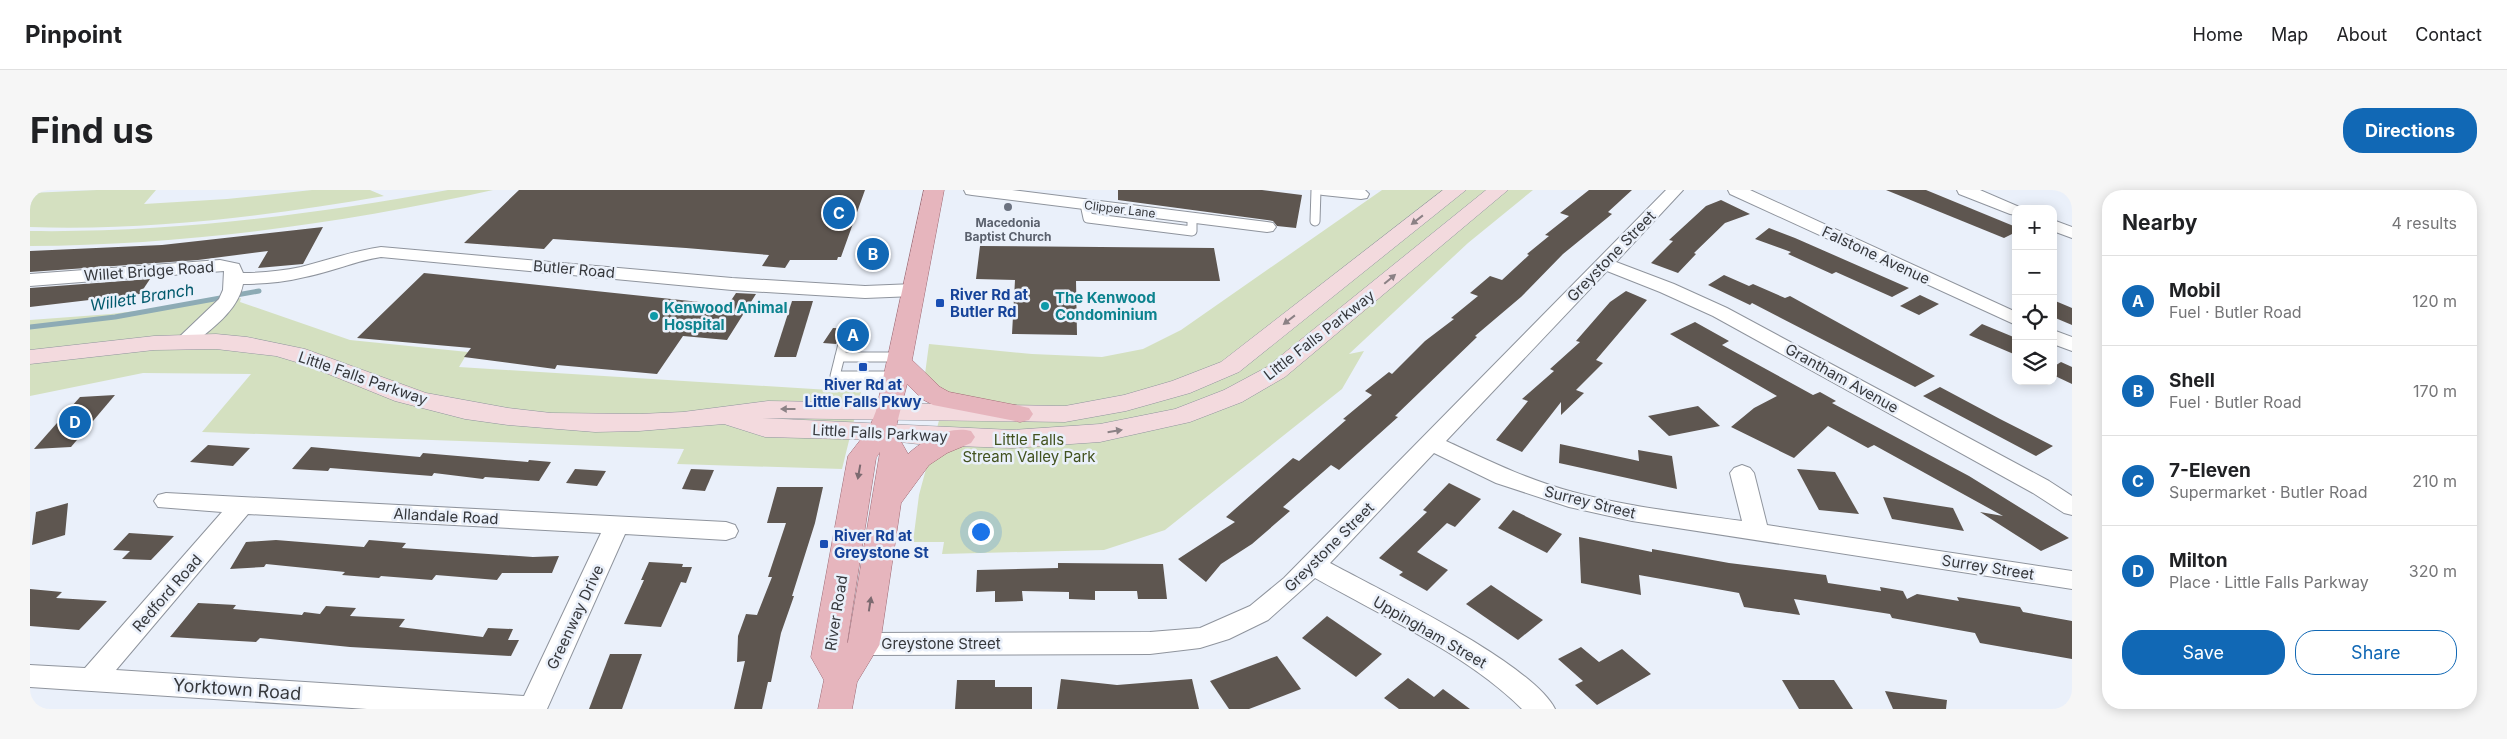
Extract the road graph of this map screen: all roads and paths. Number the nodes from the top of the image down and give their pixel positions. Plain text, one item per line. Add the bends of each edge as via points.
1 (934, 190) edge
2 (972, 190) edge
3 (1316, 190) edge
4 (1323, 190) edge
5 (1456, 190) edge
6 (1498, 190) edge
7 (1675, 190) edge
8 (1736, 190) edge
9 (1965, 190) edge
10 (1033, 194) edge
11 (1361, 194) dead end
12 (2012, 208) edge
13 (1315, 221) dead end
14 (1267, 227) dead end
15 (2057, 227) edge
16 (2072, 233) edge
17 (1604, 264) junction
18 (30, 280) edge
19 (232, 290) junction
20 (914, 290) junction
21 (2012, 317) edge
22 (2057, 338) edge
23 (185, 341) junction
24 (842, 344) dead end
25 (2072, 345) edge
26 (30, 357) edge
27 (840, 357) junction
28 (899, 365) junction
29 (1020, 414) junction
30 (886, 421) junction
31 (962, 437) junction
32 (1432, 443) junction
33 (1742, 473) dead end
34 (166, 501) dead end
35 (886, 503) junction
36 (242, 505) junction
37 (2072, 507) edge
38 (617, 525) junction
39 (726, 531) dead end
40 (1756, 532) junction
41 (846, 550) junction
42 (1313, 565) junction
43 (2072, 580) edge
44 (864, 644) junction
45 (30, 676) edge
46 (92, 680) junction
47 (838, 694) edge
48 (533, 708) edge
49 (1541, 709) edge

1 - 20 main road, River Road
2 - 10 street, Clipper Lane
3 - 13 lane
4 - 11 street
5 -> 29 main road, Little Falls Parkway via 1230,367 1181,387 1126,403 1065,414
31 -> 6 main road, Little Falls Parkway via 1042,438 1100,433 1180,416 1233,396 1294,358
7 - 17 street, Greystone Street
8 - 21 street, Falstone Avenue
9 - 12 street
10 - 14 street, Clipper Lane via 1086,204
15 - 16 street
17 - 32 street, Greystone Street
17 - 37 street, Grantham Avenue via 1720,312
18 - 19 street, Willet Bridge Road via 220,265 233,268
19 - 20 street, Butler Road via 266,278 304,272 354,256 381,252 737,284 865,292
19 - 23 street
20 - 28 main road, River Road
22 - 25 street
23 - 26 main road, Little Falls Parkway
23 - 30 main road, Little Falls Parkway via 278,349 422,401 520,418 580,423 726,416 765,428
24 - 27 lane
27 - 28 lane
27 - 28 lane via 835,376
28 - 29 main road via 942,399
28 - 30 main road, River Road
29 - 30 main road, Little Falls Parkway
30 - 31 main road, Little Falls Parkway
30 - 35 main road, River Road via 894,453
30 -> 41 main road, River Road via 862,456
31 - 35 main road via 940,444 921,456
32 - 40 street, Surrey Street via 1504,477 1568,499 1632,513
32 - 42 street, Greystone Street
33 - 40 street
34 - 36 street, Allandale Road
44 -> 35 main road, River Road
36 - 38 street, Allandale Road
36 - 46 street, Redford Road
38 - 39 street, Allandale Road
38 - 48 street, Greenway Drive
40 - 43 street, Surrey Street
41 - 44 main road via 853,572 844,630
41 - 47 main road, River Road via 828,657
42 - 44 street, Greystone Street via 1259,613 1200,638 1150,643
42 - 49 street, Uppingham Street via 1456,645 1514,684
44 - 47 main road, River Road
45 - 46 street, Yorktown Road
46 - 48 street, Yorktown Road

